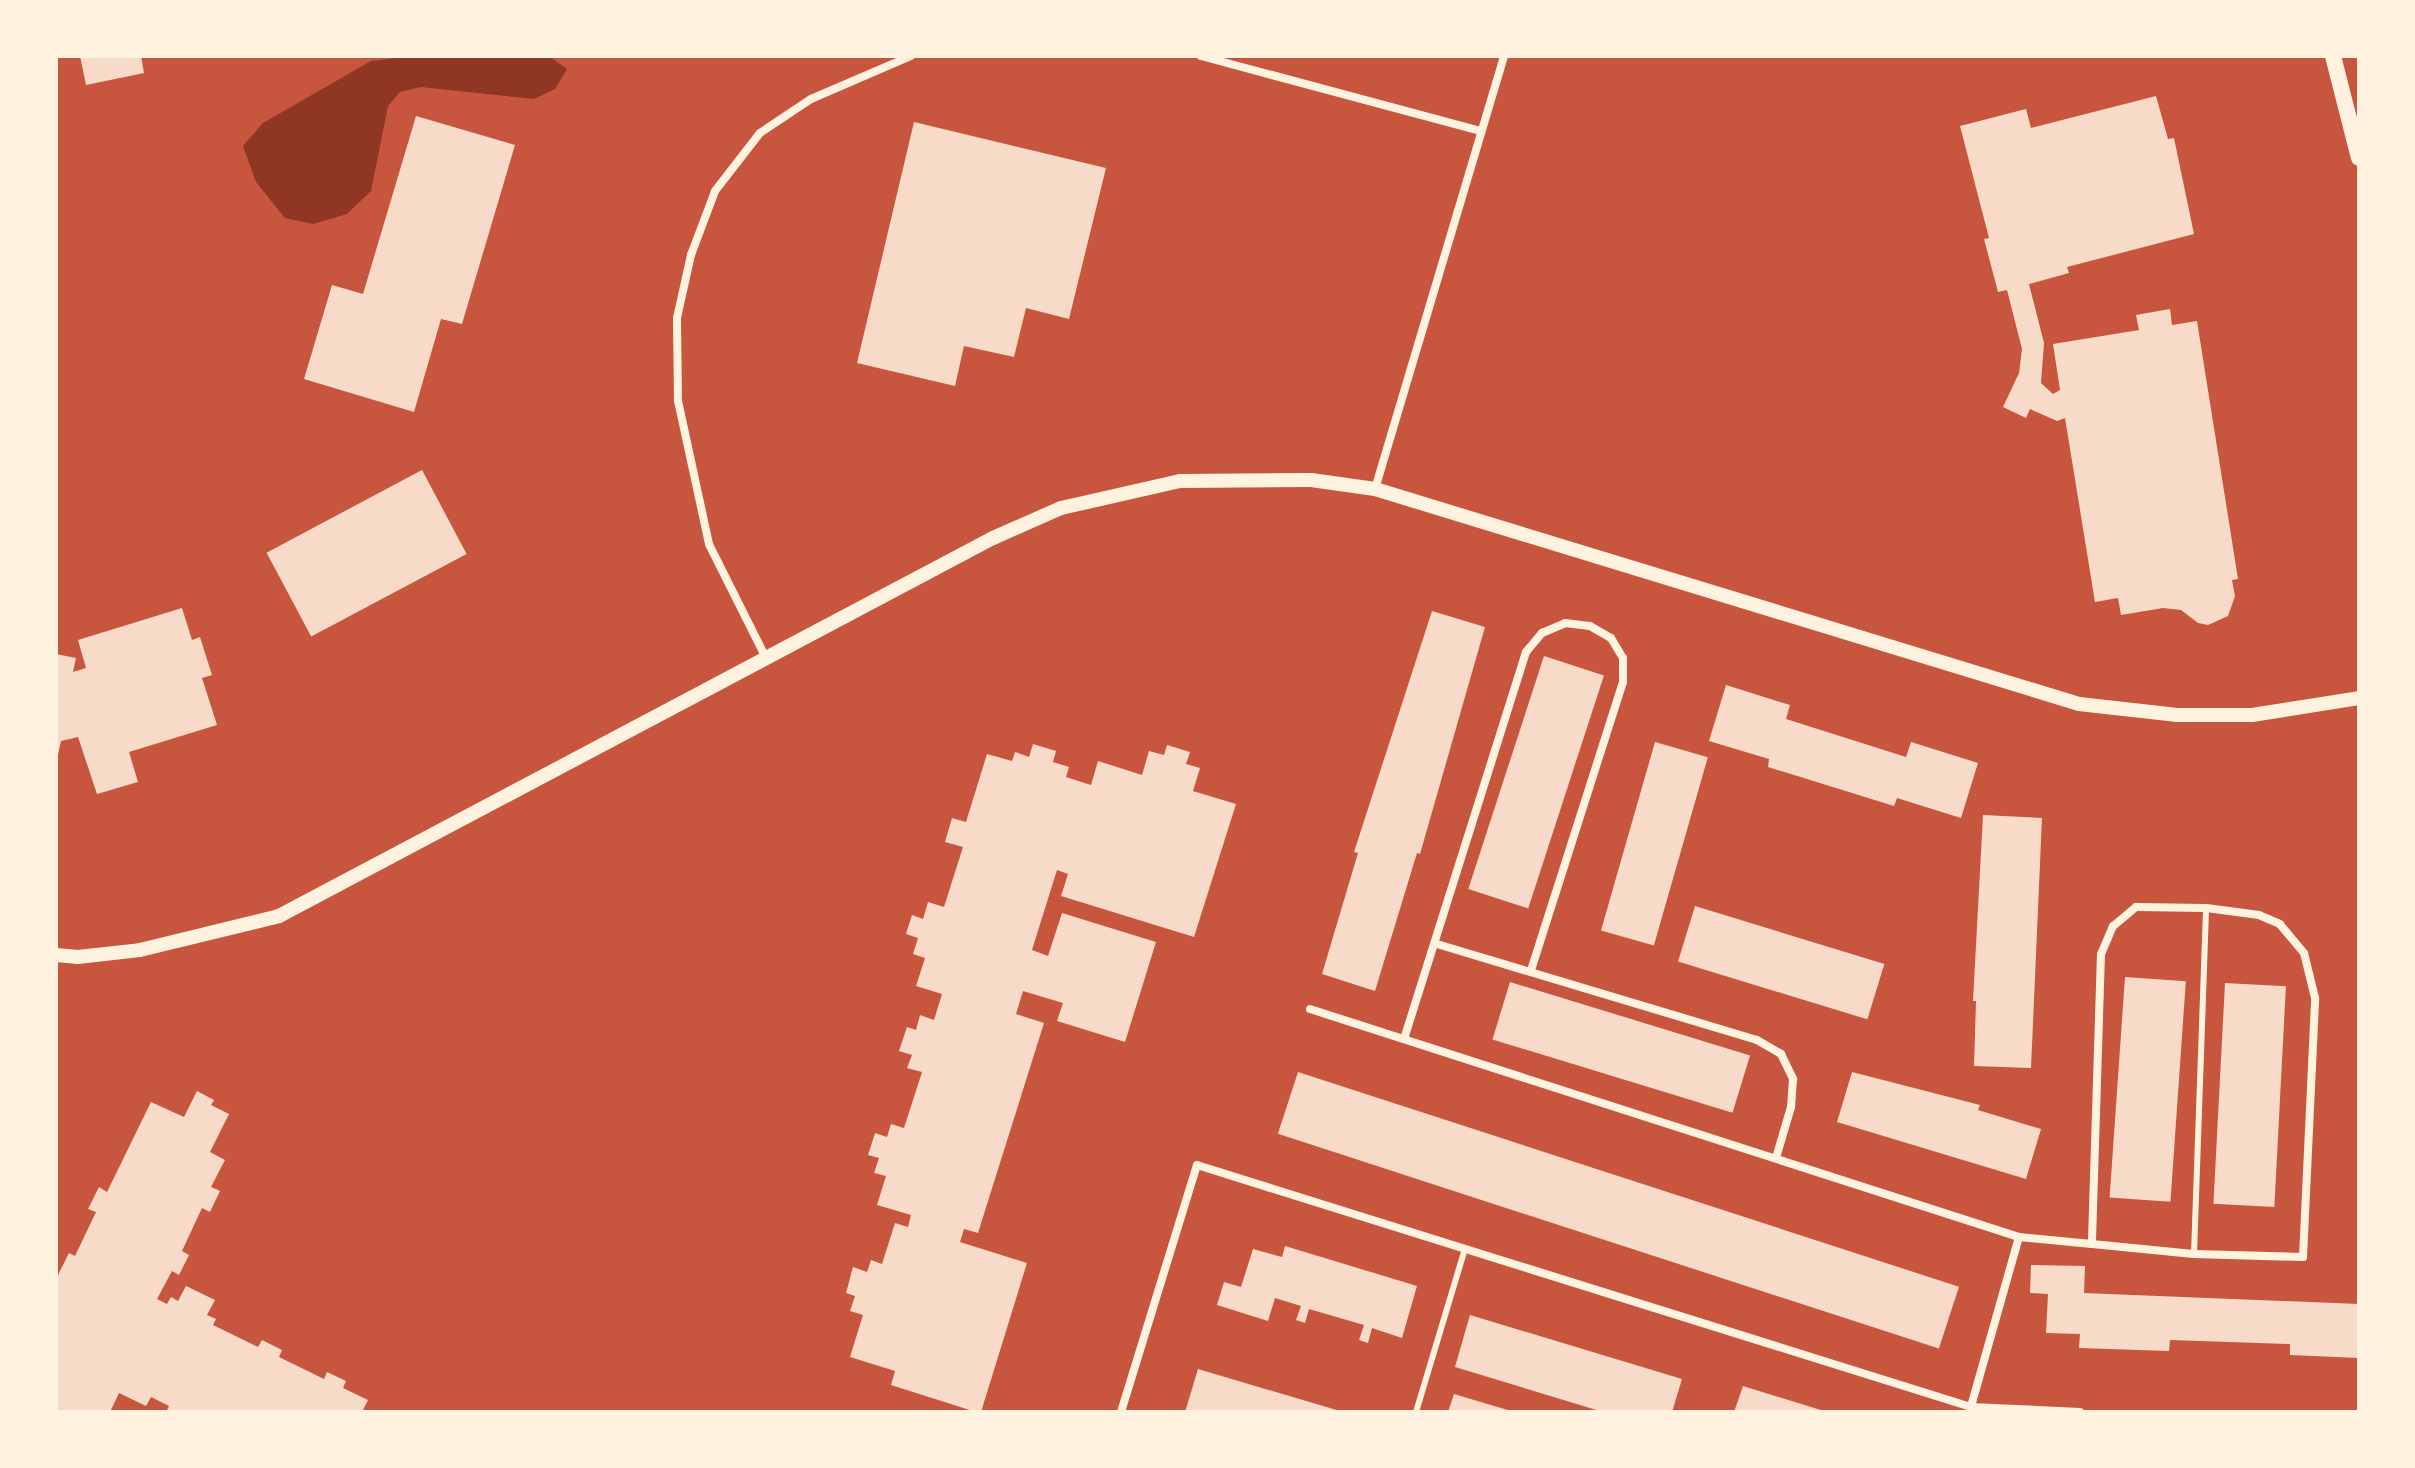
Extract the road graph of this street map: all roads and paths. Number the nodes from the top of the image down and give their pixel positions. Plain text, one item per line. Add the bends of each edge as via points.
1 (911, 56) edge
2 (1201, 56) edge
3 (1504, 56) edge
4 (2333, 56) edge
5 (1481, 131) junction
6 (2359, 158) edge
7 (1375, 489) junction
8 (766, 658) junction
9 (2359, 698) edge
10 (2206, 908) junction
11 (1437, 944) junction
12 (56, 955) edge
13 (1531, 971) junction
14 (1310, 1009) dead end
15 (1404, 1039) junction
16 (1776, 1158) junction
17 (2019, 1237) junction
18 (2092, 1244) junction
19 (1465, 1249) junction
20 (2194, 1254) junction
21 (1970, 1410) edge
22 (1121, 1412) edge
23 (1416, 1412) edge
24 (2080, 1412) edge

1 - 8 street via 811,99 760,133 715,191 691,255 677,318 678,401 709,544
2 - 5 street
3 - 5 street
4 - 6 main road
5 - 7 street
7 - 8 street via 1311,480 1193,481 1061,508 993,538
7 - 9 street via 2079,704 2164,715 2252,715
8 - 12 street via 279,916 140,950
10 - 18 street via 2136,907 2113,926 2101,954
10 - 20 lane
10 - 20 street via 2259,915 2280,924 2304,953 2315,998 2303,1257
11 - 13 street
11 - 13 street via 1526,652 1542,633 1565,623 1590,626 1611,638 1623,658 1623,682
11 - 15 street
13 - 16 street via 1757,1040 1781,1054 1793,1079
14 - 15 street
15 - 16 street
16 - 17 street
17 - 18 street
17 - 21 street
18 - 20 street
19 - 21 street
19 - 22 street via 1197,1165
19 - 23 lane
21 - 24 street

